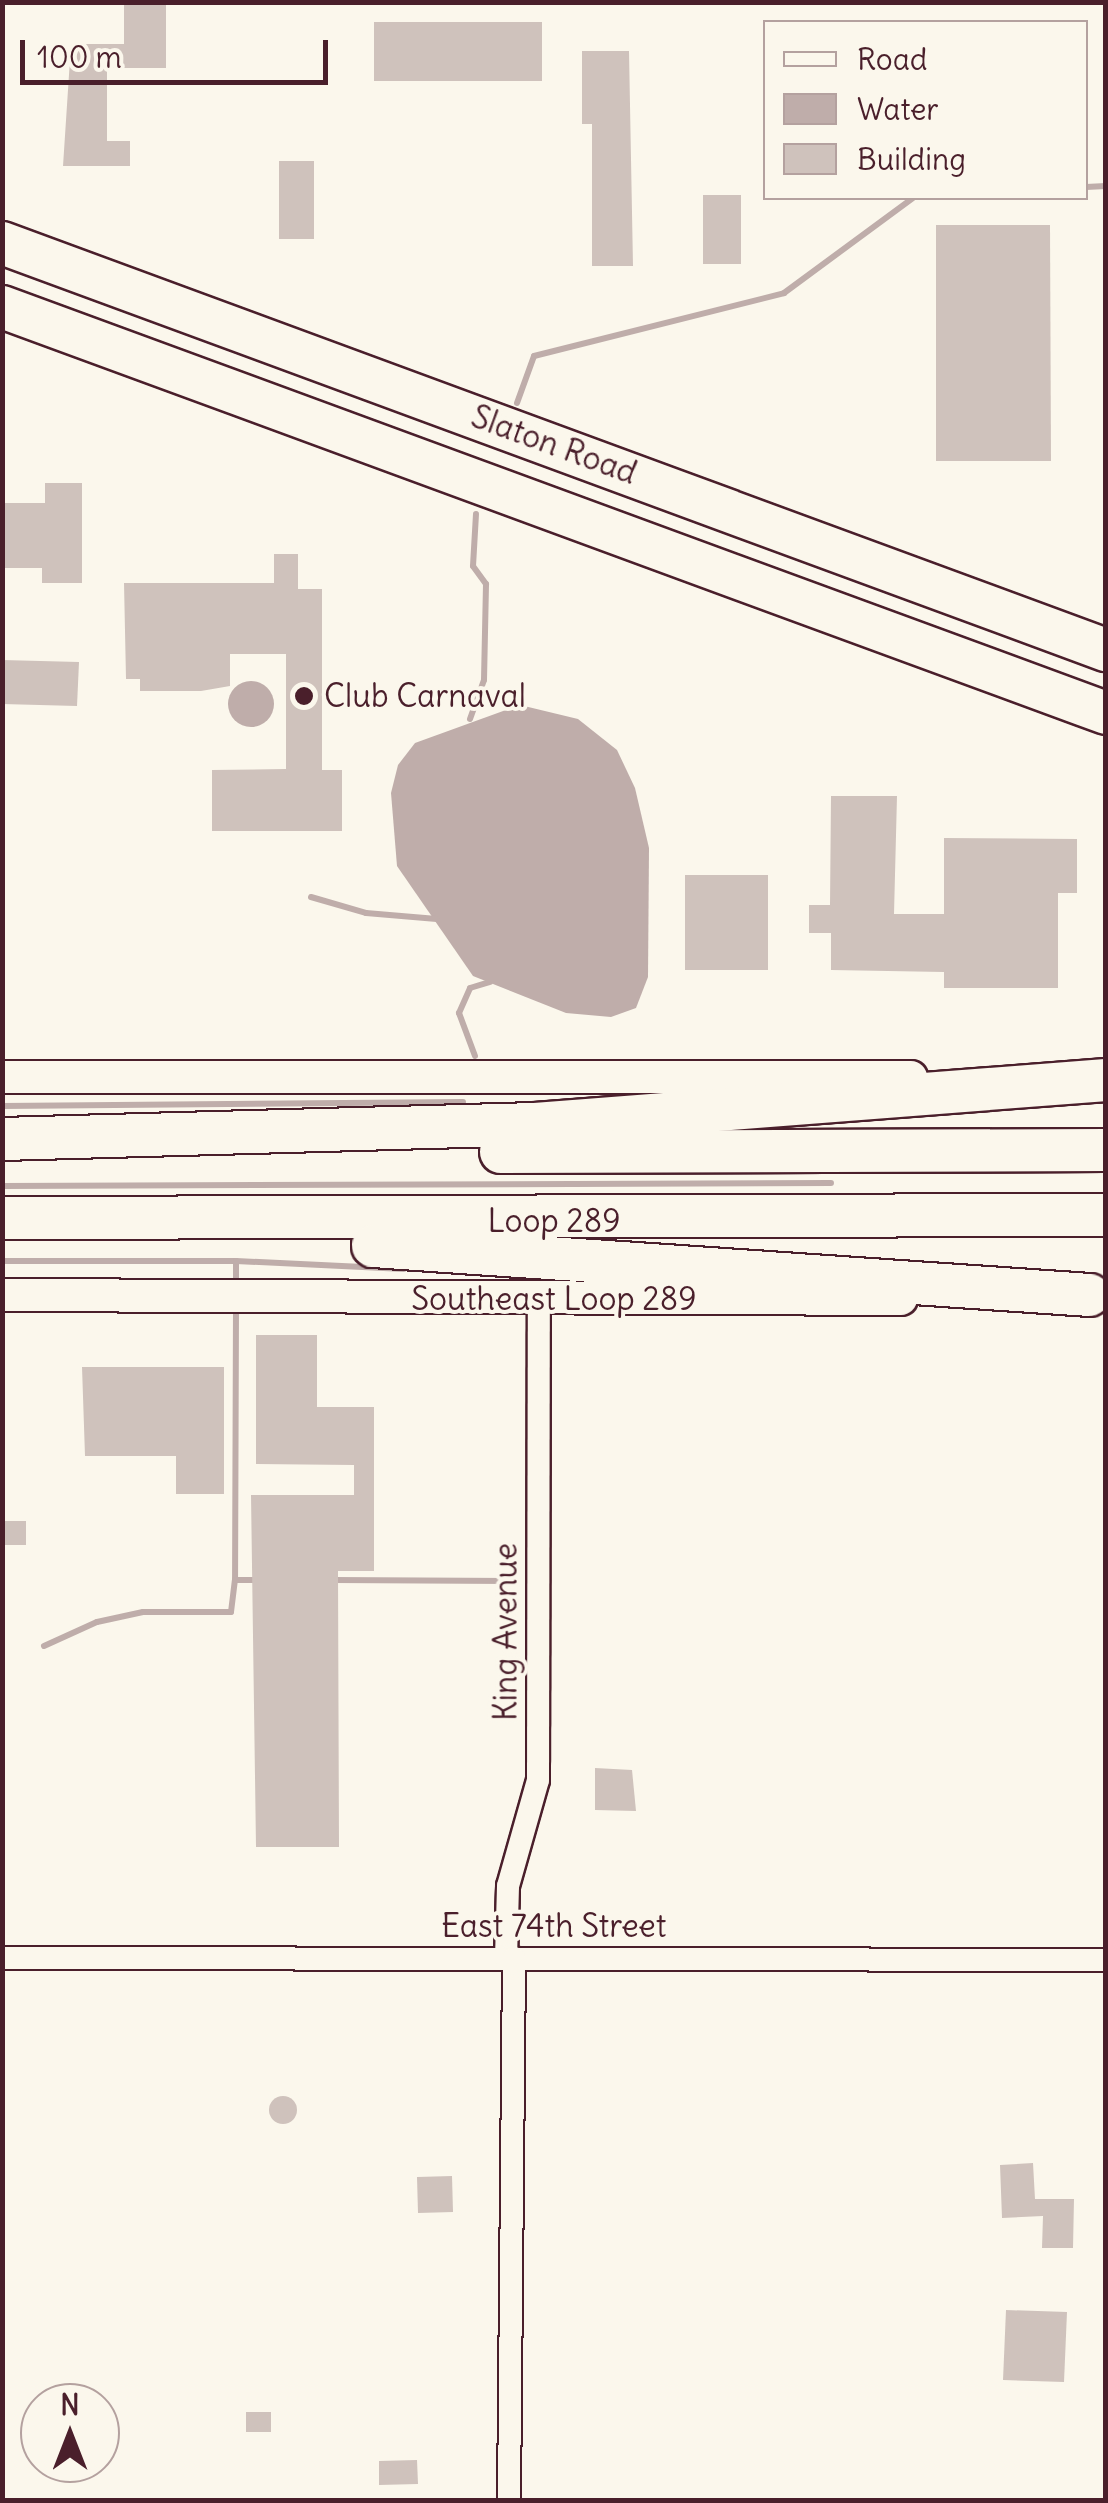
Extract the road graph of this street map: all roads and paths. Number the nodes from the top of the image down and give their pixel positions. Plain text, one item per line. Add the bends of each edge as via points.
1 (2, 243) edge
2 (2, 307) edge
3 (1106, 650) edge
4 (1106, 713) edge
5 (2, 1078) edge
6 (1106, 1079) edge
7 (2, 1139) edge
8 (1106, 1150) edge
9 (2, 1152) edge
10 (1106, 1215) edge
11 (2, 1218) edge
12 (2, 1234) edge
13 (2, 1295) edge
14 (1097, 1295) edge
15 (539, 1300) junction
16 (2, 1958) edge
17 (510, 1958) junction
18 (1106, 1960) edge
19 (509, 2500) edge

1 - 3 highway, Slaton Road
2 - 4 highway, Slaton Road
5 - 6 main road
6 - 7 highway via 535,1124
8 - 9 highway
10 - 11 highway, Loop 289
12 - 14 highway via 171,1233
13 - 15 main road, Southeast Loop 289
14 - 15 main road, Southeast Loop 289
15 - 17 street, King Avenue via 538,1780 508,1886
16 - 17 street, East 74th Street
17 - 18 street, East 74th Street
17 - 19 street, King Avenue

